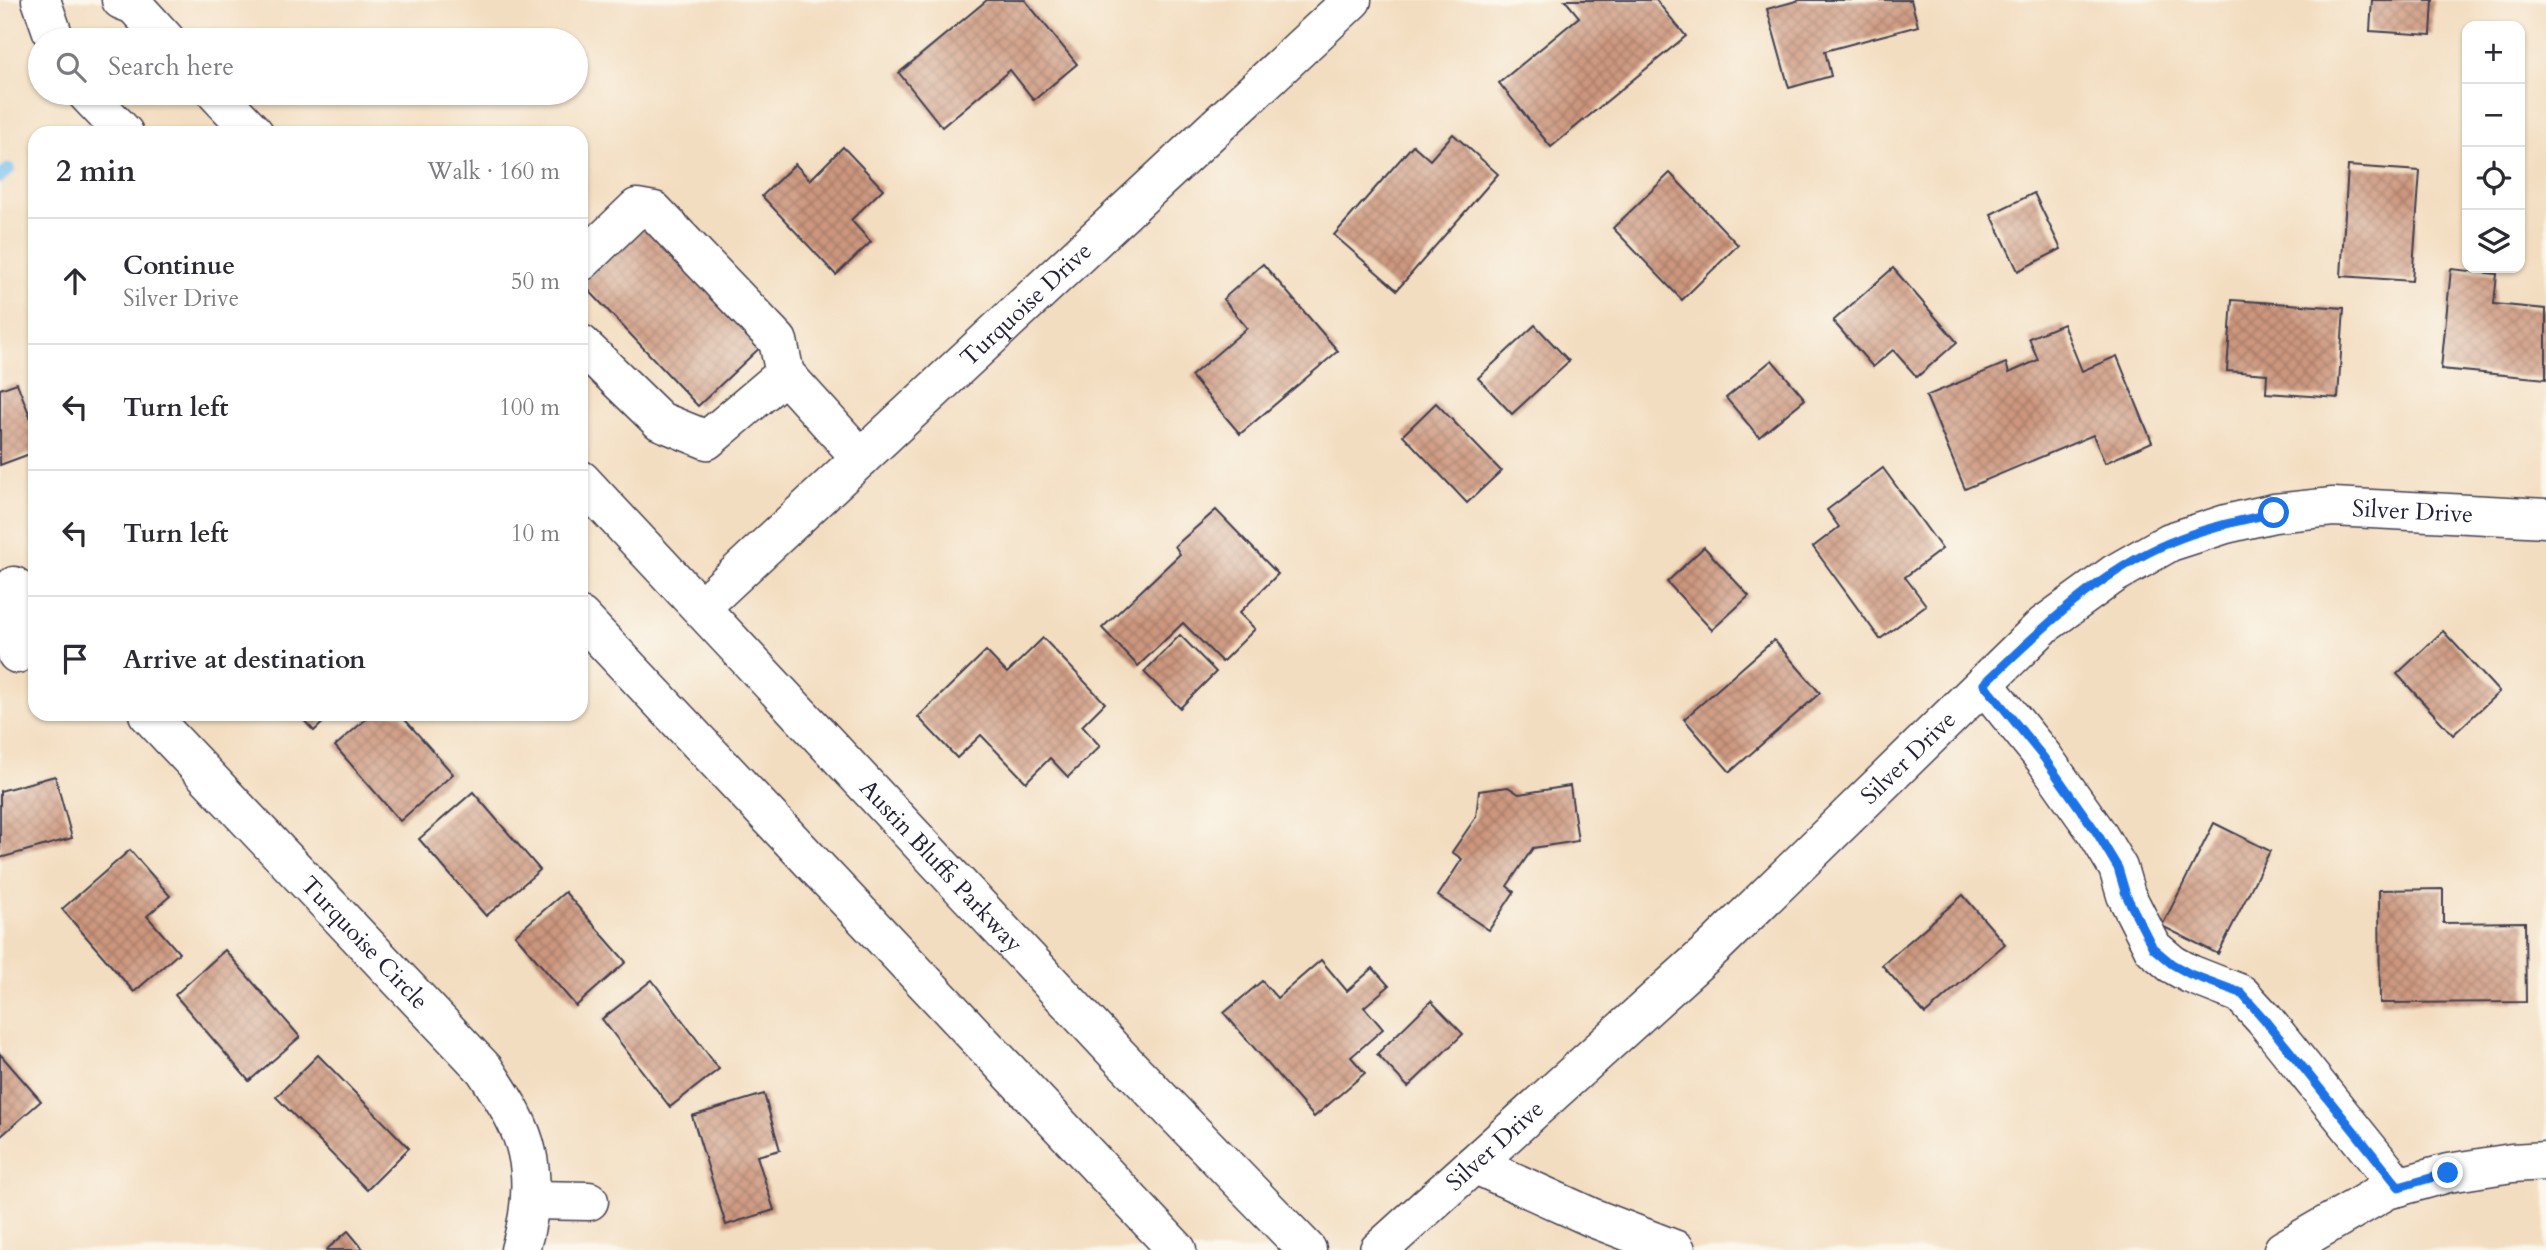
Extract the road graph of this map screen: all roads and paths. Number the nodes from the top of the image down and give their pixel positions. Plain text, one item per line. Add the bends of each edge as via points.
1 (41, 0) edge
2 (121, 0) edge
3 (1352, 0) edge
4 (51, 28) edge
5 (155, 28) edge
6 (97, 105) edge
7 (227, 105) edge
8 (117, 126) edge
9 (247, 126) edge
10 (588, 255) edge
11 (588, 351) edge
12 (785, 374) junction
13 (861, 458) junction
14 (588, 487) edge
15 (2546, 518) edge
16 (13, 586) dead end
17 (701, 607) junction
18 (588, 624) edge
19 (18, 655) edge
20 (1984, 684) junction
21 (155, 721) edge
22 (2546, 1161) edge
23 (1474, 1164) junction
24 (2399, 1187) junction
25 (530, 1200) junction
26 (589, 1201) dead end
27 (520, 1250) edge
28 (1177, 1250) edge
29 (1307, 1250) edge
30 (1379, 1250) edge
31 (1676, 1250) edge
32 (2283, 1250) edge

1 - 4 street
2 - 5 street via 134,5
3 - 13 street, Turquoise Drive
6 - 8 street
7 - 9 street
10 - 12 street via 637,208 654,211 778,341
11 - 12 street via 660,421 707,440
12 - 13 street
13 - 17 street, Turquoise Drive
14 - 17 street, Austin Bluffs Parkway
15 - 20 street, Silver Drive via 2333,507 2226,524 2170,542 2114,574 2044,625
16 - 19 street
17 - 29 street, Austin Bluffs Parkway via 1117,1054
18 - 28 street
20 - 23 street, Silver Drive via 1715,946
20 - 24 street via 2097,833 2118,868 2153,948 2190,974 2241,993
21 - 25 street, Turquoise Circle via 485,1070 509,1109 527,1152
22 - 24 street via 2448,1173
23 - 30 street, Silver Drive
23 - 31 street
24 - 32 street
25 - 26 street
25 - 27 street, Turquoise Circle

